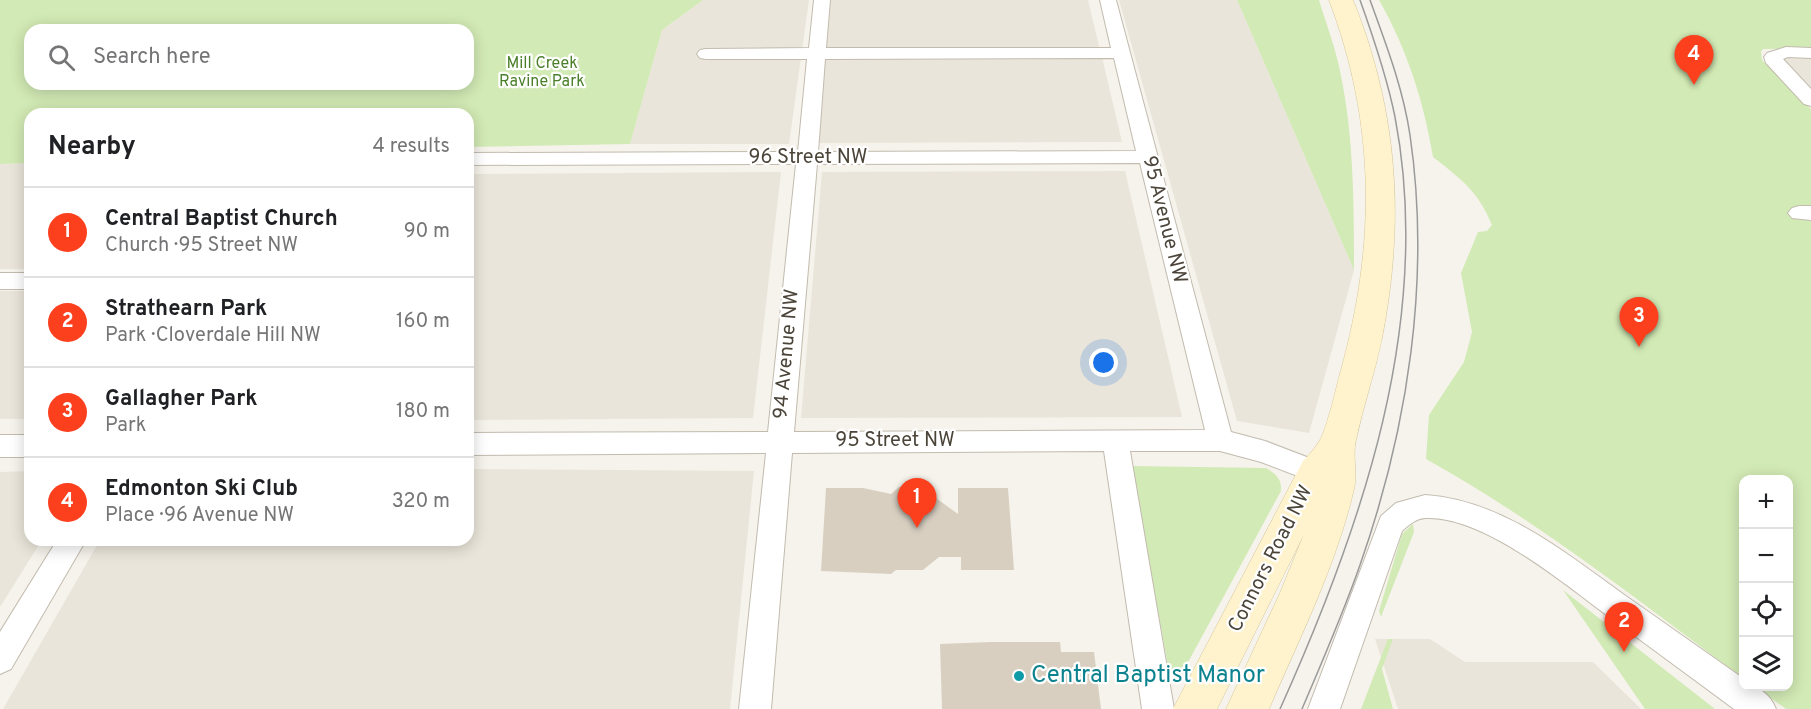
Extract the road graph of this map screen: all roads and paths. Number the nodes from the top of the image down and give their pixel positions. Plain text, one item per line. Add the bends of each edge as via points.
1 (822, 0) edge
2 (1108, 0) edge
3 (1341, 0) edge
4 (1811, 52) edge
5 (816, 53) junction
6 (1122, 53) junction
7 (706, 54) dead end
8 (1811, 99) edge
9 (1148, 157) junction
10 (805, 158) junction
11 (474, 159) edge
12 (0, 281) edge
13 (24, 281) edge
14 (1220, 440) junction
15 (1115, 441) junction
16 (779, 442) junction
17 (474, 444) edge
18 (0, 446) edge
19 (24, 446) edge
20 (1326, 459) junction
21 (68, 546) edge
22 (0, 658) edge
23 (755, 709) edge
24 (1158, 709) edge
25 (1194, 709) edge
26 (1246, 709) edge
27 (1324, 709) edge
28 (1760, 709) edge

1 - 5 street, 94 Avenue NW
2 - 6 street, 95 Avenue NW
3 - 20 main road, Connors Road NW via 1360,47 1370,91 1379,147 1380,188 1366,336
4 - 8 street via 1773,57
5 - 6 street
5 - 7 street
5 - 10 street, 94 Avenue NW
6 - 9 street, 95 Avenue NW
9 - 10 street, 96 Street NW
9 - 14 street, 95 Avenue NW
10 - 11 street, 96 Street NW
10 - 16 street, 94 Avenue NW
12 - 13 street
14 - 15 street, 95 Street NW
14 - 20 street, 95 Street NW via 1274,455
15 - 16 street, 95 Street NW
15 - 24 street
16 - 17 street, 95 Street NW
16 - 23 street, 94 Avenue NW
18 - 19 street
20 - 25 main road, Connors Road NW
20 - 26 main road, Connors Road NW via 1337,483 1314,554
21 - 22 street
27 - 28 street via 1391,524 1398,514 1410,509 1445,508 1523,540

